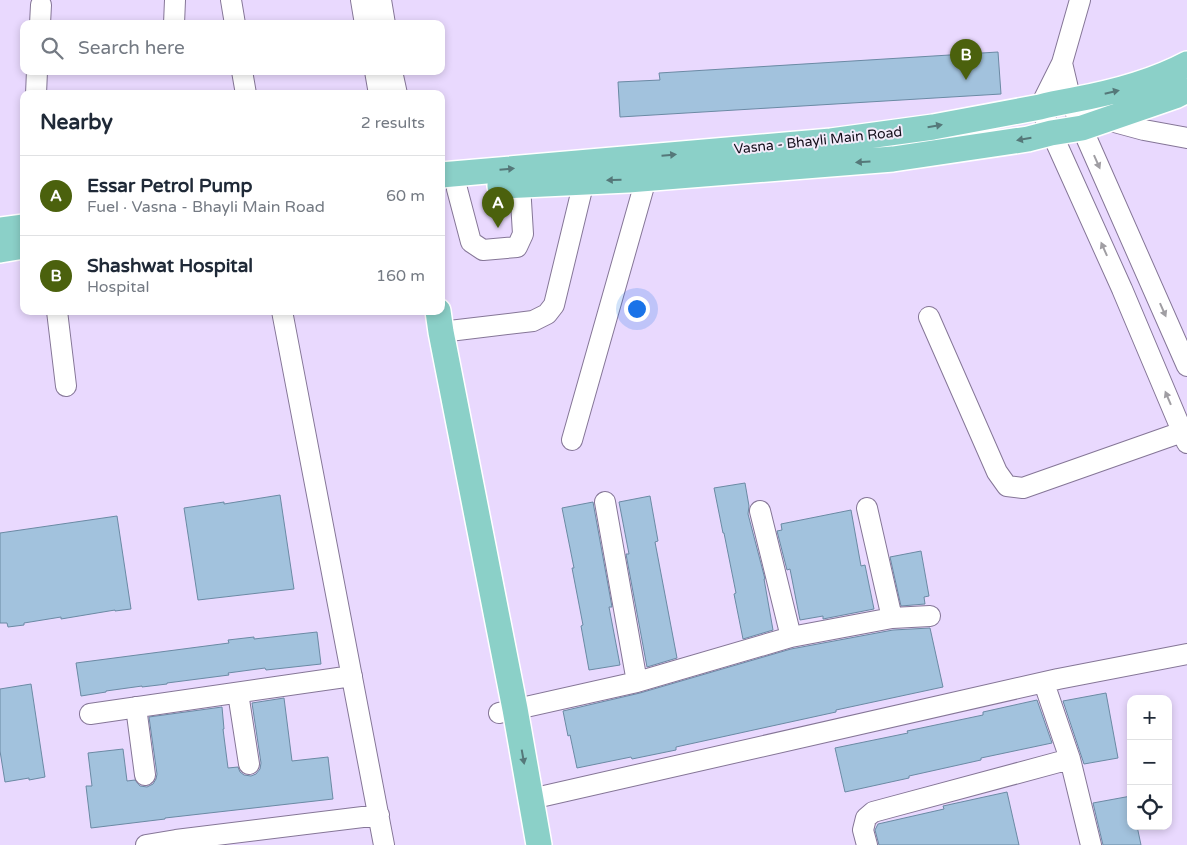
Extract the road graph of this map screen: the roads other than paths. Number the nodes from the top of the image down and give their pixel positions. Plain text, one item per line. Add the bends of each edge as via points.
1 (174, 0) edge
2 (232, 0) edge
3 (361, 0) edge
4 (381, 0) edge
5 (1080, 0) edge
6 (174, 20) edge
7 (234, 20) edge
8 (364, 20) edge
9 (384, 20) edge
10 (1062, 63) junction
11 (1187, 64) edge
12 (37, 75) edge
13 (243, 75) edge
14 (376, 75) edge
15 (393, 75) edge
16 (36, 90) edge
17 (245, 90) edge
18 (379, 90) edge
19 (396, 90) edge
20 (1187, 90) edge
21 (1071, 101) junction
22 (1040, 107) junction
23 (1107, 120) junction
24 (1082, 128) junction
25 (1051, 133) junction
26 (1187, 138) edge
27 (646, 178) junction
28 (584, 182) junction
29 (446, 185) edge
30 (520, 185) junction
31 (20, 228) edge
32 (0, 230) edge
33 (20, 247) edge
34 (0, 250) edge
35 (57, 315) edge
36 (283, 315) edge
37 (428, 315) edge
38 (929, 317) dead end
39 (439, 321) edge
40 (1187, 366) edge
41 (66, 386) dead end
42 (1185, 437) edge
43 (572, 440) dead end
44 (606, 502) dead end
45 (867, 508) dead end
46 (760, 511) dead end
47 (930, 616) dead end
48 (892, 618) junction
49 (791, 637) junction
50 (1187, 654) edge
51 (352, 676) junction
52 (637, 682) junction
53 (1044, 682) junction
54 (238, 693) junction
55 (136, 707) junction
56 (507, 711) junction
57 (90, 714) dead end
58 (1070, 759) junction
59 (248, 764) dead end
60 (145, 775) dead end
61 (531, 799) junction
62 (379, 815) junction
63 (176, 843) edge
64 (146, 845) edge
65 (384, 845) edge
66 (522, 845) edge
67 (539, 845) edge
68 (867, 845) edge
69 (1090, 845) edge

1 - 6 street
2 - 7 street
3 - 8 street
4 - 9 street
5 - 10 street
10 - 21 street
10 - 22 street
21 -> 11 main road, Vasna - Bhayli Main Road via 1118,90
12 - 16 street
13 - 17 street
14 - 18 street
15 - 19 street
20 - 23 main road, Vasna - Bhayli Main Road
21 - 22 main road, Vasna - Bhayli Main Road
21 - 24 street
22 - 25 street
29 -> 22 main road, Vasna - Bhayli Main Road via 831,141
23 - 24 main road, Vasna - Bhayli Main Road
23 - 26 street
24 - 25 main road, Vasna - Bhayli Main Road
24 -> 40 street
25 -> 27 main road, Vasna - Bhayli Main Road via 893,159
42 -> 25 street
27 -> 28 main road, Vasna - Bhayli Main Road
27 - 43 street
28 - 30 main road, Vasna - Bhayli Main Road
28 - 39 street via 554,305 547,314 532,321
29 - 30 main road, Vasna - Bhayli Main Road
29 - 30 street via 471,242 483,250 517,247 523,234
31 - 32 main road
33 - 34 main road
35 - 41 street
36 - 51 street
37 - 56 main road
38 - 42 street via 997,472 1007,486 1023,488
39 - 56 main road
44 - 52 street
45 - 48 street
46 - 49 street
47 - 48 street
48 - 49 street
49 - 52 street
50 - 53 street
51 - 54 street
51 - 62 street
52 - 56 street
53 - 58 street
53 - 61 street
54 - 55 street
54 - 59 street
55 - 57 street
55 - 60 street
56 -> 61 main road
56 - 66 main road
58 - 68 street via 873,812 864,824
58 - 69 street
61 - 67 main road
62 - 63 street
62 - 65 street
63 - 64 street

